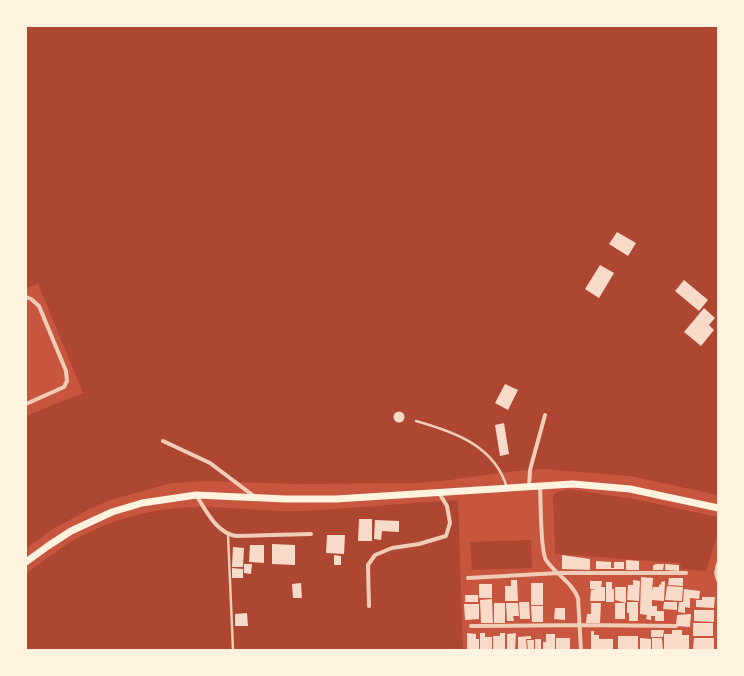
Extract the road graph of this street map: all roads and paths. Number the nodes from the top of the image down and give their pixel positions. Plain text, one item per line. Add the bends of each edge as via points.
1 (26, 297) edge
2 (26, 404) edge
3 (545, 415) dead end
4 (416, 421) dead end
5 (163, 440) dead end
6 (530, 486) junction
7 (540, 486) junction
8 (507, 488) junction
9 (439, 493) junction
10 (196, 495) junction
11 (256, 497) junction
12 (718, 508) edge
13 (311, 534) dead end
14 (228, 535) junction
15 (26, 562) edge
16 (718, 564) edge
17 (686, 573) dead end
18 (559, 574) junction
19 (468, 578) dead end
20 (718, 580) edge
21 (369, 606) dead end
22 (580, 625) junction
23 (471, 626) dead end
24 (676, 626) dead end
25 (233, 650) edge
26 (581, 650) edge

1 - 2 street via 39,306 66,371 67,381 64,387
3 - 6 street via 530,470
4 - 8 lane via 454,434 478,446 499,468
5 - 11 street via 210,463
6 - 7 main road
6 - 8 main road
7 - 12 main road via 573,484 630,489
7 - 18 street via 543,553 548,563
8 - 9 main road
9 - 11 main road via 336,499
9 - 21 street via 447,506 450,523 446,536 392,548 376,556 368,565
10 - 11 main road
10 - 14 street via 222,532
10 - 15 main road via 142,503 112,512 71,531
13 - 14 street
14 - 25 lane
16 - 20 street
17 - 18 street
18 - 19 street
18 - 22 street via 576,594
22 - 23 street
22 - 24 street
22 - 26 street

